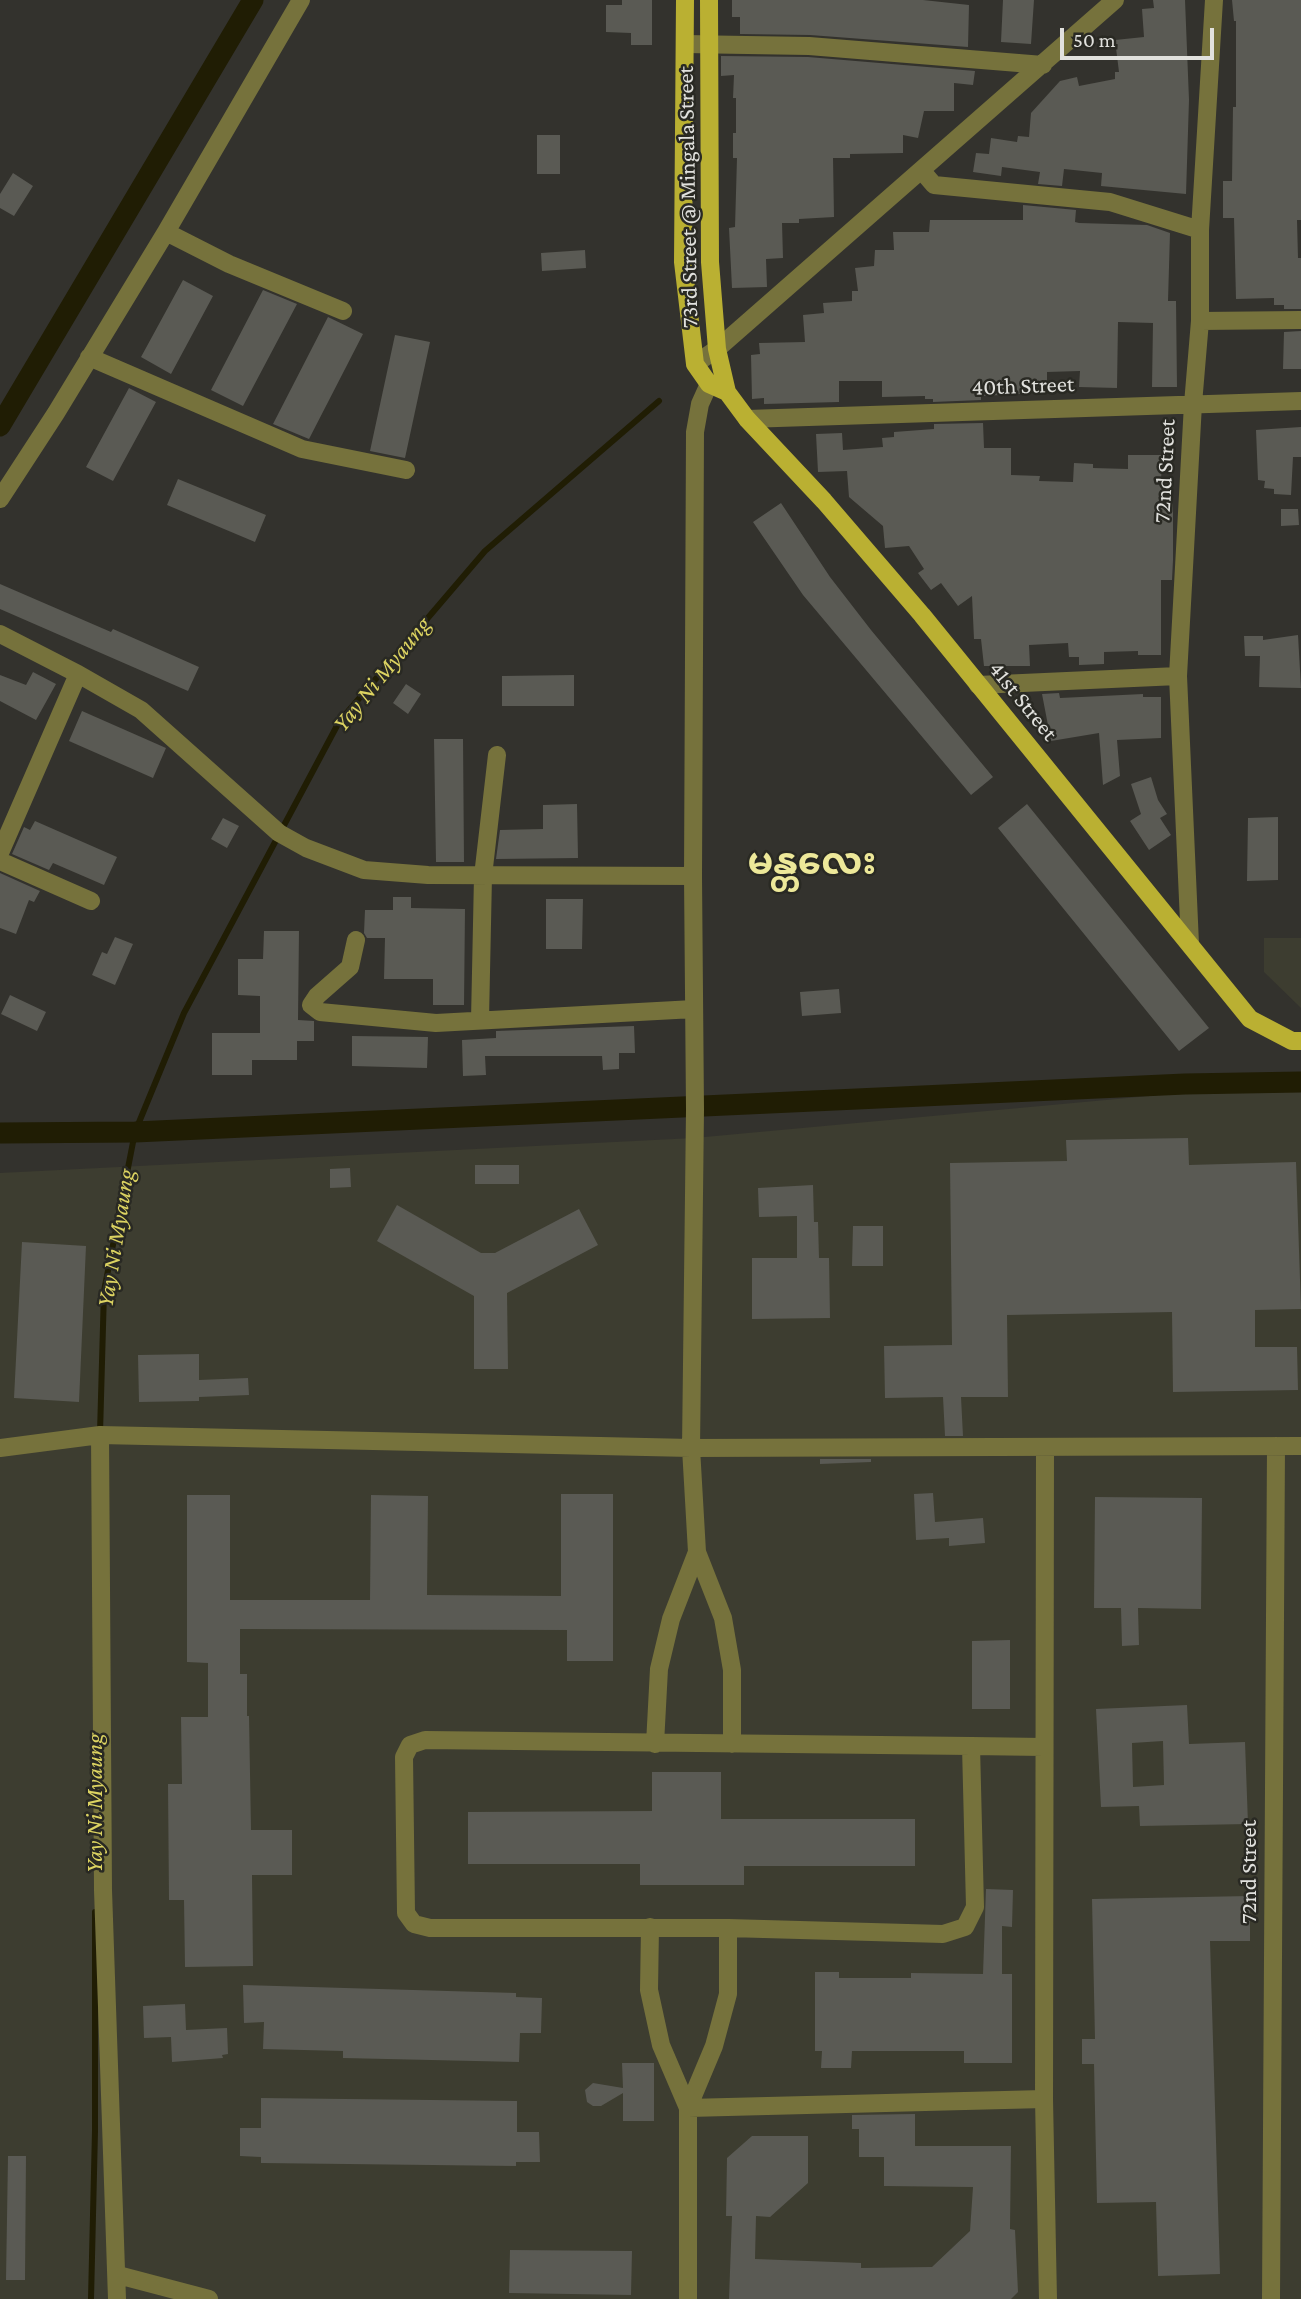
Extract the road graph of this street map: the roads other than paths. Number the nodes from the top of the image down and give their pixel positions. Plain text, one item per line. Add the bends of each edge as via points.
1 (301, 0) edge
2 (685, 0) edge
3 (709, 0) edge
4 (1115, 0) edge
5 (1214, 0) edge
6 (685, 44) junction
7 (709, 44) junction
8 (1043, 65) junction
9 (709, 118) junction
10 (684, 120) junction
11 (922, 171) junction
12 (1200, 230) junction
13 (166, 232) junction
14 (683, 262) junction
15 (709, 262) junction
16 (343, 311) dead end
17 (1301, 320) edge
18 (1200, 321) junction
19 (717, 349) junction
20 (89, 357) junction
21 (695, 364) junction
22 (709, 384) junction
23 (727, 392) junction
24 (1301, 401) edge
25 (1193, 404) junction
26 (747, 419) junction
27 (405, 470) dead end
28 (0, 499) edge
29 (0, 634) edge
30 (78, 674) junction
31 (1178, 676) junction
32 (978, 685) junction
33 (497, 755) dead end
34 (0, 853) edge
35 (0, 861) edge
36 (483, 876) junction
37 (693, 876) junction
38 (91, 901) dead end
39 (356, 940) dead end
40 (1191, 944) junction
41 (694, 1009) junction
42 (480, 1020) junction
43 (1301, 1041) edge
44 (100, 1435) junction
45 (1276, 1446) junction
46 (1301, 1446) edge
47 (1045, 1447) junction
48 (0, 1448) edge
49 (691, 1448) junction
50 (697, 1552) junction
51 (655, 1744) junction
52 (732, 1744) junction
53 (971, 1746) junction
54 (1044, 1747) junction
55 (650, 1927) junction
56 (728, 1928) junction
57 (1044, 2099) junction
58 (688, 2108) junction
59 (117, 2274) junction
60 (117, 2299) edge
61 (209, 2299) edge
62 (688, 2299) edge
63 (1048, 2299) edge
64 (1271, 2299) edge

1 - 13 street
2 - 6 main road, 73rd Street @ Mingala Street
3 - 7 main road, 73rd Street @ Mingala Street
4 - 8 street
5 - 12 street, 72nd Street
6 - 7 street
6 - 10 main road, 73rd Street @ Mingala Street
7 - 8 street via 809,46
7 - 9 main road, 73rd Street @ Mingala Street
8 - 11 street
9 - 10 main road
9 - 15 main road, 73rd Street @ Mingala Street
10 - 14 main road, 73rd Street @ Mingala Street
11 - 12 street via 934,185 1110,202
11 - 19 street
12 - 18 street, 72nd Street
13 - 16 street via 229,264
13 - 20 street
14 - 15 main road
14 - 21 main road, 73rd Street @ Mingala Street
15 - 19 main road, 73rd Street @ Mingala Street
17 - 18 street
18 - 25 street, 72nd Street
19 - 21 street
19 - 23 main road, 73rd Street @ Mingala Street
20 - 27 street via 302,449
20 - 28 street
21 - 22 main road, 73rd Street @ Mingala Street
22 - 23 main road, 41st Street
22 - 37 street via 695,432
23 - 26 main road, 41st Street
24 - 25 street, 40th Street
25 - 26 street, 40th Street
25 - 31 street, 72nd Street
26 - 32 main road, 41st Street via 824,501
29 - 30 street
30 - 34 street
30 - 36 street via 141,710 279,832 306,848 364,870
31 - 32 street
31 - 40 street, 72nd Street
32 - 40 main road, 41st Street
33 - 36 street
35 - 38 street
36 - 37 street
36 - 42 street
37 - 41 street
39 - 42 street via 349,967 311,1005 320,1012 436,1023
40 - 43 main road, 41st Street via 1250,1019 1292,1041
41 - 42 street
41 - 49 street
44 - 48 street
44 - 49 street
44 - 59 street via 103,1890
45 - 46 street
45 - 47 street
45 - 64 street, 72nd Street
47 - 49 street
47 - 54 street
49 - 50 street
50 - 51 street via 671,1619 659,1669
50 - 52 street via 723,1618 732,1670
51 - 52 street
51 - 55 street via 425,1740 410,1745 404,1757 405,1913 414,1924 430,1928
52 - 53 street
53 - 54 street
53 - 56 street via 975,1907 965,1927 943,1934
54 - 57 street
55 - 56 street
55 - 58 street via 649,1990 661,2045
56 - 58 street via 728,1994 714,2046
57 - 58 street
57 - 63 street
58 - 62 street
59 - 60 street
59 - 61 street

